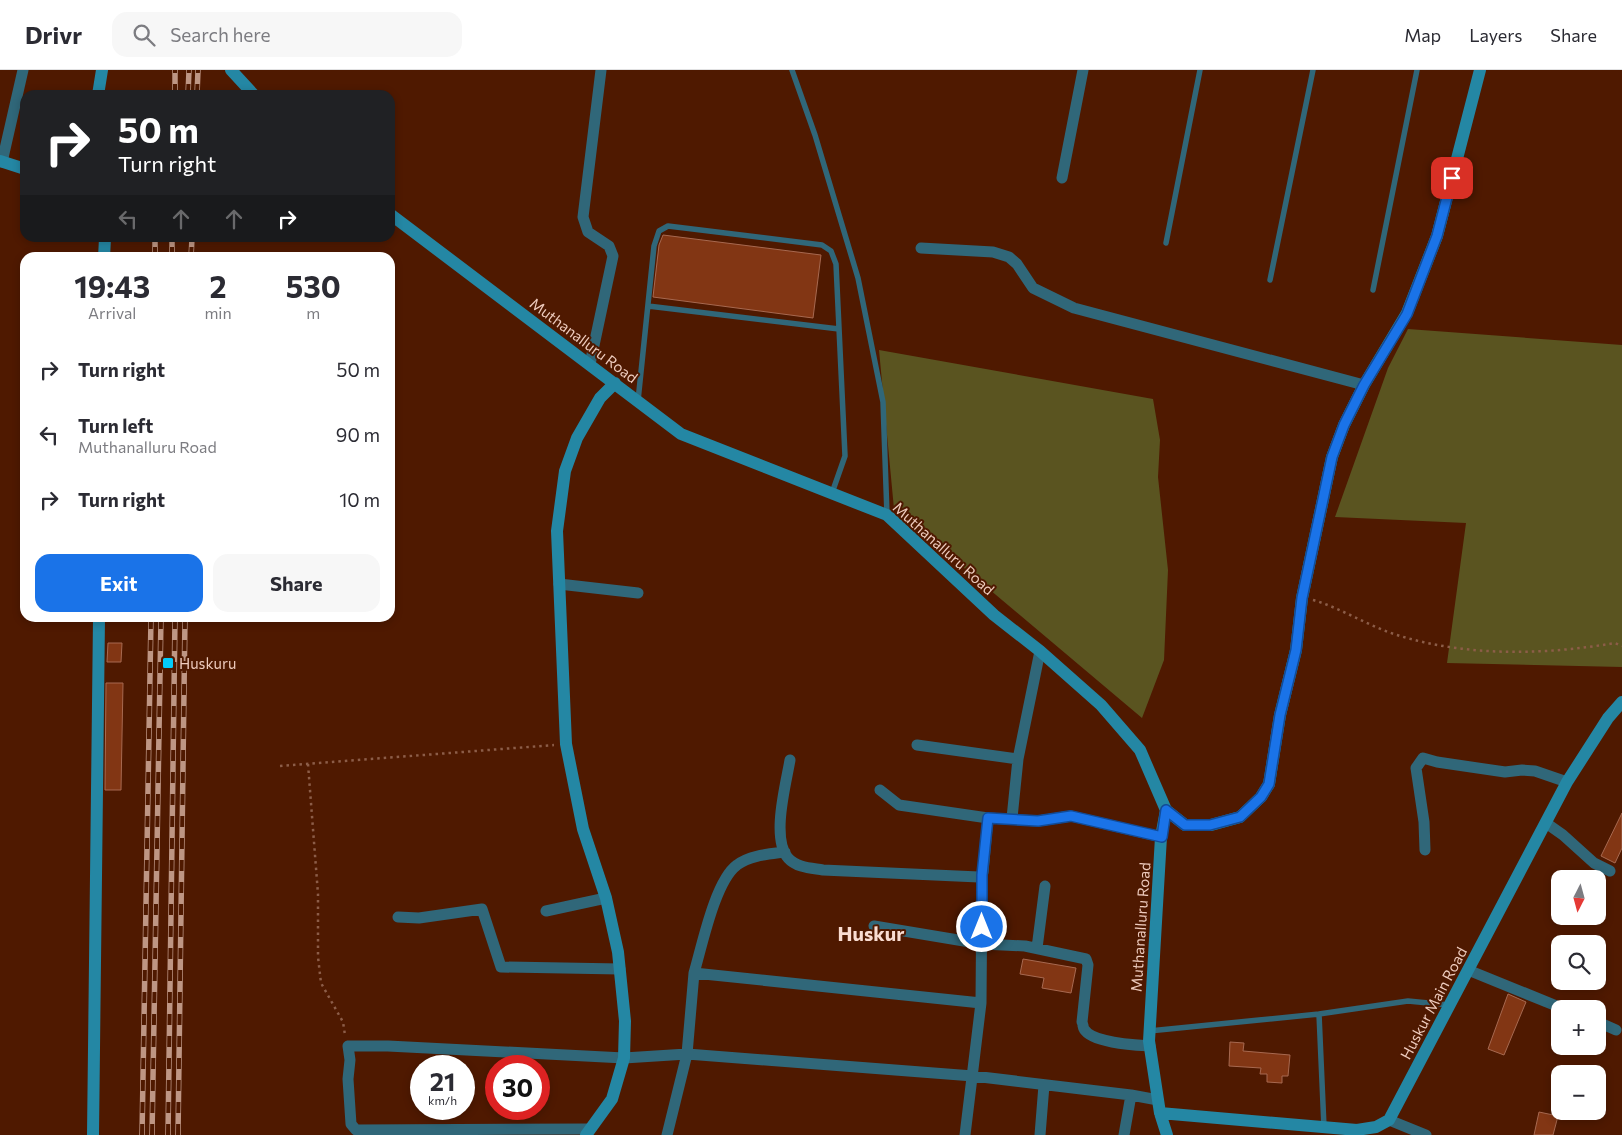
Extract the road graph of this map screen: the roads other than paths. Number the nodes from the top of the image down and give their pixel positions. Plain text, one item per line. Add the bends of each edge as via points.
1 (23, 70) edge
2 (102, 70) edge
3 (231, 70) edge
4 (601, 70) edge
5 (792, 70) edge
6 (1082, 70) edge
7 (1200, 70) edge
8 (1313, 70) edge
9 (1417, 70) edge
10 (1480, 70) edge
11 (99, 90) edge
12 (249, 90) edge
13 (1, 162) edge
14 (20, 168) edge
15 (1062, 178) dead end
16 (395, 218) edge
17 (1166, 243) dead end
18 (921, 248) dead end
19 (1270, 280) dead end
20 (1374, 290) dead end
21 (648, 306) junction
22 (839, 329) junction
23 (590, 364) junction
24 (615, 383) junction
25 (1364, 385) junction
26 (638, 401) junction
27 (832, 493) junction
28 (887, 515) junction
29 (559, 584) junction
30 (638, 593) dead end
31 (99, 622) edge
32 (1040, 651) junction
33 (1622, 702) edge
34 (917, 745) dead end
35 (1018, 759) junction
36 (790, 760) dead end
37 (1568, 782) junction
38 (880, 790) dead end
39 (1166, 810) junction
40 (988, 818) junction
41 (1012, 818) junction
42 (1546, 824) junction
43 (1162, 837) junction
44 (1425, 850) dead end
45 (785, 852) junction
46 (1610, 871) dead end
47 (982, 875) junction
48 (1044, 886) dead end
49 (606, 898) junction
50 (546, 911) dead end
51 (398, 917) dead end
52 (874, 926) dead end
53 (982, 944) junction
54 (1038, 948) junction
55 (620, 969) junction
56 (1468, 970) junction
57 (694, 973) junction
58 (981, 1003) junction
59 (1551, 1004) edge
60 (1450, 1006) junction
61 (1319, 1014) junction
62 (1606, 1026) edge
63 (1616, 1030) dead end
64 (1149, 1031) junction
65 (1150, 1046) junction
66 (687, 1054) junction
67 (624, 1058) junction
68 (973, 1076) junction
69 (1044, 1085) junction
70 (1131, 1095) junction
71 (1159, 1107) junction
72 (1389, 1120) junction
73 (1324, 1127) junction
74 (588, 1132) edge
75 (93, 1135) edge
76 (667, 1135) edge
77 (965, 1135) edge
78 (1040, 1135) edge
79 (1124, 1135) edge
80 (1167, 1135) edge
81 (1426, 1135) edge

1 - 13 street
2 - 11 street
3 - 12 street
4 - 23 street via 583,217 588,232 609,246 613,256
5 - 28 lane via 858,278 883,402
6 - 15 street
7 - 17 lane
8 - 19 lane
9 - 20 lane
10 - 25 street via 1437,236 1407,314
13 - 14 street
16 - 23 street, Muthanalluru Road
18 - 25 street via 993,252 1009,257 1017,264 1032,288 1074,308
21 - 22 lane
21 - 22 lane via 654,246 659,231 668,226 822,245 830,251 836,264
21 - 26 lane
22 - 27 lane via 846,456
23 - 24 street, Muthanalluru Road
24 - 26 street, Muthanalluru Road
24 - 29 street via 600,398 581,430 565,471 557,531
25 - 39 street via 1332,457 1302,598 1296,650 1280,715 1269,784 1261,797 1240,817 1210,825 1185,825
26 - 27 street, Muthanalluru Road via 681,434
27 - 28 street, Muthanalluru Road
28 - 32 street, Muthanalluru Road via 994,615
29 - 30 street
29 - 49 street via 566,744 583,829
31 - 75 street
32 - 35 street
32 - 39 street, Muthanalluru Road via 1101,705 1140,750
33 - 37 street, Huskur Main Road via 1608,718
34 - 35 street
35 - 41 street
36 - 45 street via 780,821
37 - 42 street, Huskur Main Road
37 - 44 street via 1535,771 1505,772 1423,758 1416,768
38 - 40 street via 899,805
39 - 43 street, Muthanalluru Road
40 - 41 street
40 - 47 street
41 - 43 street via 1038,821 1071,816
42 - 46 street via 1594,863
42 - 56 street, Huskur Main Road
43 - 64 street, Muthanalluru Road
45 - 47 street via 800,866 824,870
45 - 57 street via 745,860 727,875 719,888
47 - 53 street
48 - 54 street
49 - 50 street
49 - 55 street
51 - 55 street via 419,918 482,909 501,967
52 - 53 street
53 - 54 street
53 - 58 street
54 - 65 street via 1088,962 1082,1022 1088,1033 1116,1043
55 - 67 street via 625,1021
56 - 59 street
56 - 60 street, Huskur Main Road
57 - 58 street
57 - 66 street
58 - 68 street
60 - 61 lane via 1408,1001
60 - 72 street, Huskur Main Road
61 - 64 lane
61 - 73 lane
62 - 63 street
64 - 65 street, Muthanalluru Road
65 - 71 street, Muthanalluru Road
66 - 67 street
66 - 68 street
66 - 76 street
67 - 74 street via 612,1098
67 - 74 street via 348,1046 352,1124 356,1130
68 - 69 street
68 - 77 street
69 - 70 street
69 - 78 street
70 - 71 street
70 - 79 street
71 - 73 street
71 - 80 street, Muthanalluru Road
72 - 73 street via 1376,1127 1357,1130
72 - 81 street

